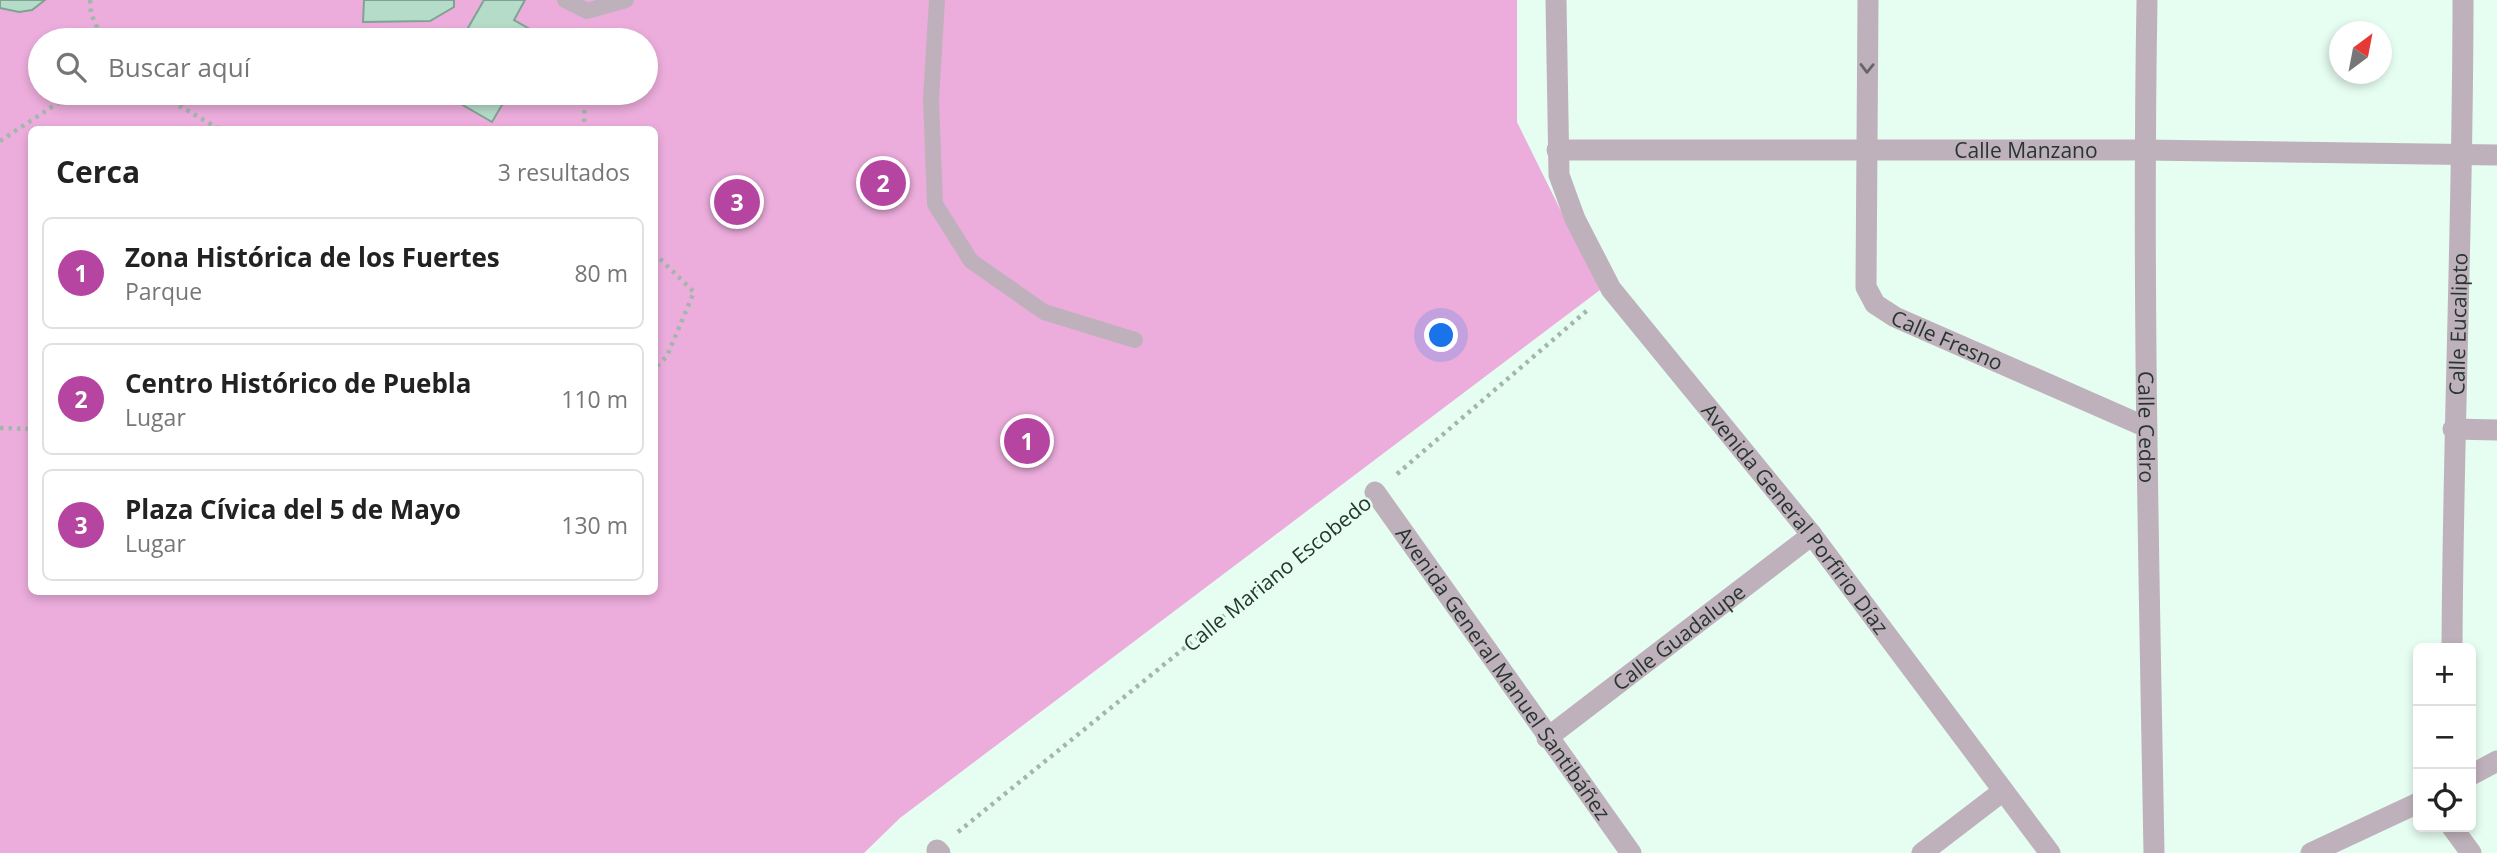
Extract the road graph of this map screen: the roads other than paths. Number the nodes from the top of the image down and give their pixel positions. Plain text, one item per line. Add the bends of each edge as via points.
1 (565, 0) edge
2 (626, 0) edge
3 (937, 0) edge
4 (1556, 0) edge
5 (1868, 0) edge
6 (2147, 0) edge
7 (2463, 0) edge
8 (1865, 149) junction
9 (1557, 150) junction
10 (2144, 150) junction
11 (2463, 155) junction
12 (2497, 155) edge
13 (1135, 340) dead end
14 (2146, 427) junction
15 (2453, 429) junction
16 (2497, 430) edge
17 (1376, 492) road end
18 (1812, 536) junction
19 (2452, 643) edge
20 (1546, 738) junction
21 (2497, 761) edge
22 (2476, 772) edge
23 (2003, 791) junction
24 (2413, 805) edge
25 (2456, 832) edge
26 (1630, 853) edge
27 (1922, 853) edge
28 (2050, 853) edge
29 (2154, 853) edge
30 (2311, 853) edge
31 (2471, 853) edge

1 - 2 lane via 587,11
3 - 13 lane via 931,99 935,204 971,261 1044,312
4 - 9 street, Avenida General Porfirio Díaz
5 -> 8 street, Calle Fresno
6 - 10 street, Calle Cedro
7 - 11 street, Calle Eucalipto
8 - 9 street, Calle Manzano
8 - 10 street, Calle Manzano
8 - 14 street, Calle Fresno via 1866,287 1875,304 1895,317
9 - 18 street, Avenida General Porfirio Díaz via 1559,175 1575,219 1611,289
10 - 11 street, Calle Manzano
10 - 14 street, Calle Cedro
11 - 12 street, Calle Manzano
11 - 15 street, Calle Eucalipto
14 - 29 street, Calle Cedro
15 - 16 street
15 - 19 street, Calle Eucalipto
17 - 20 street, Avenida General Manuel Santibáñez
18 - 20 street, Calle Guadalupe
18 - 23 street, Avenida General Porfirio Díaz
20 - 26 street, Avenida General Manuel Santibáñez
21 - 22 street
23 - 27 street
23 - 28 street, Avenida General Porfirio Díaz
24 - 30 street
25 - 31 street

